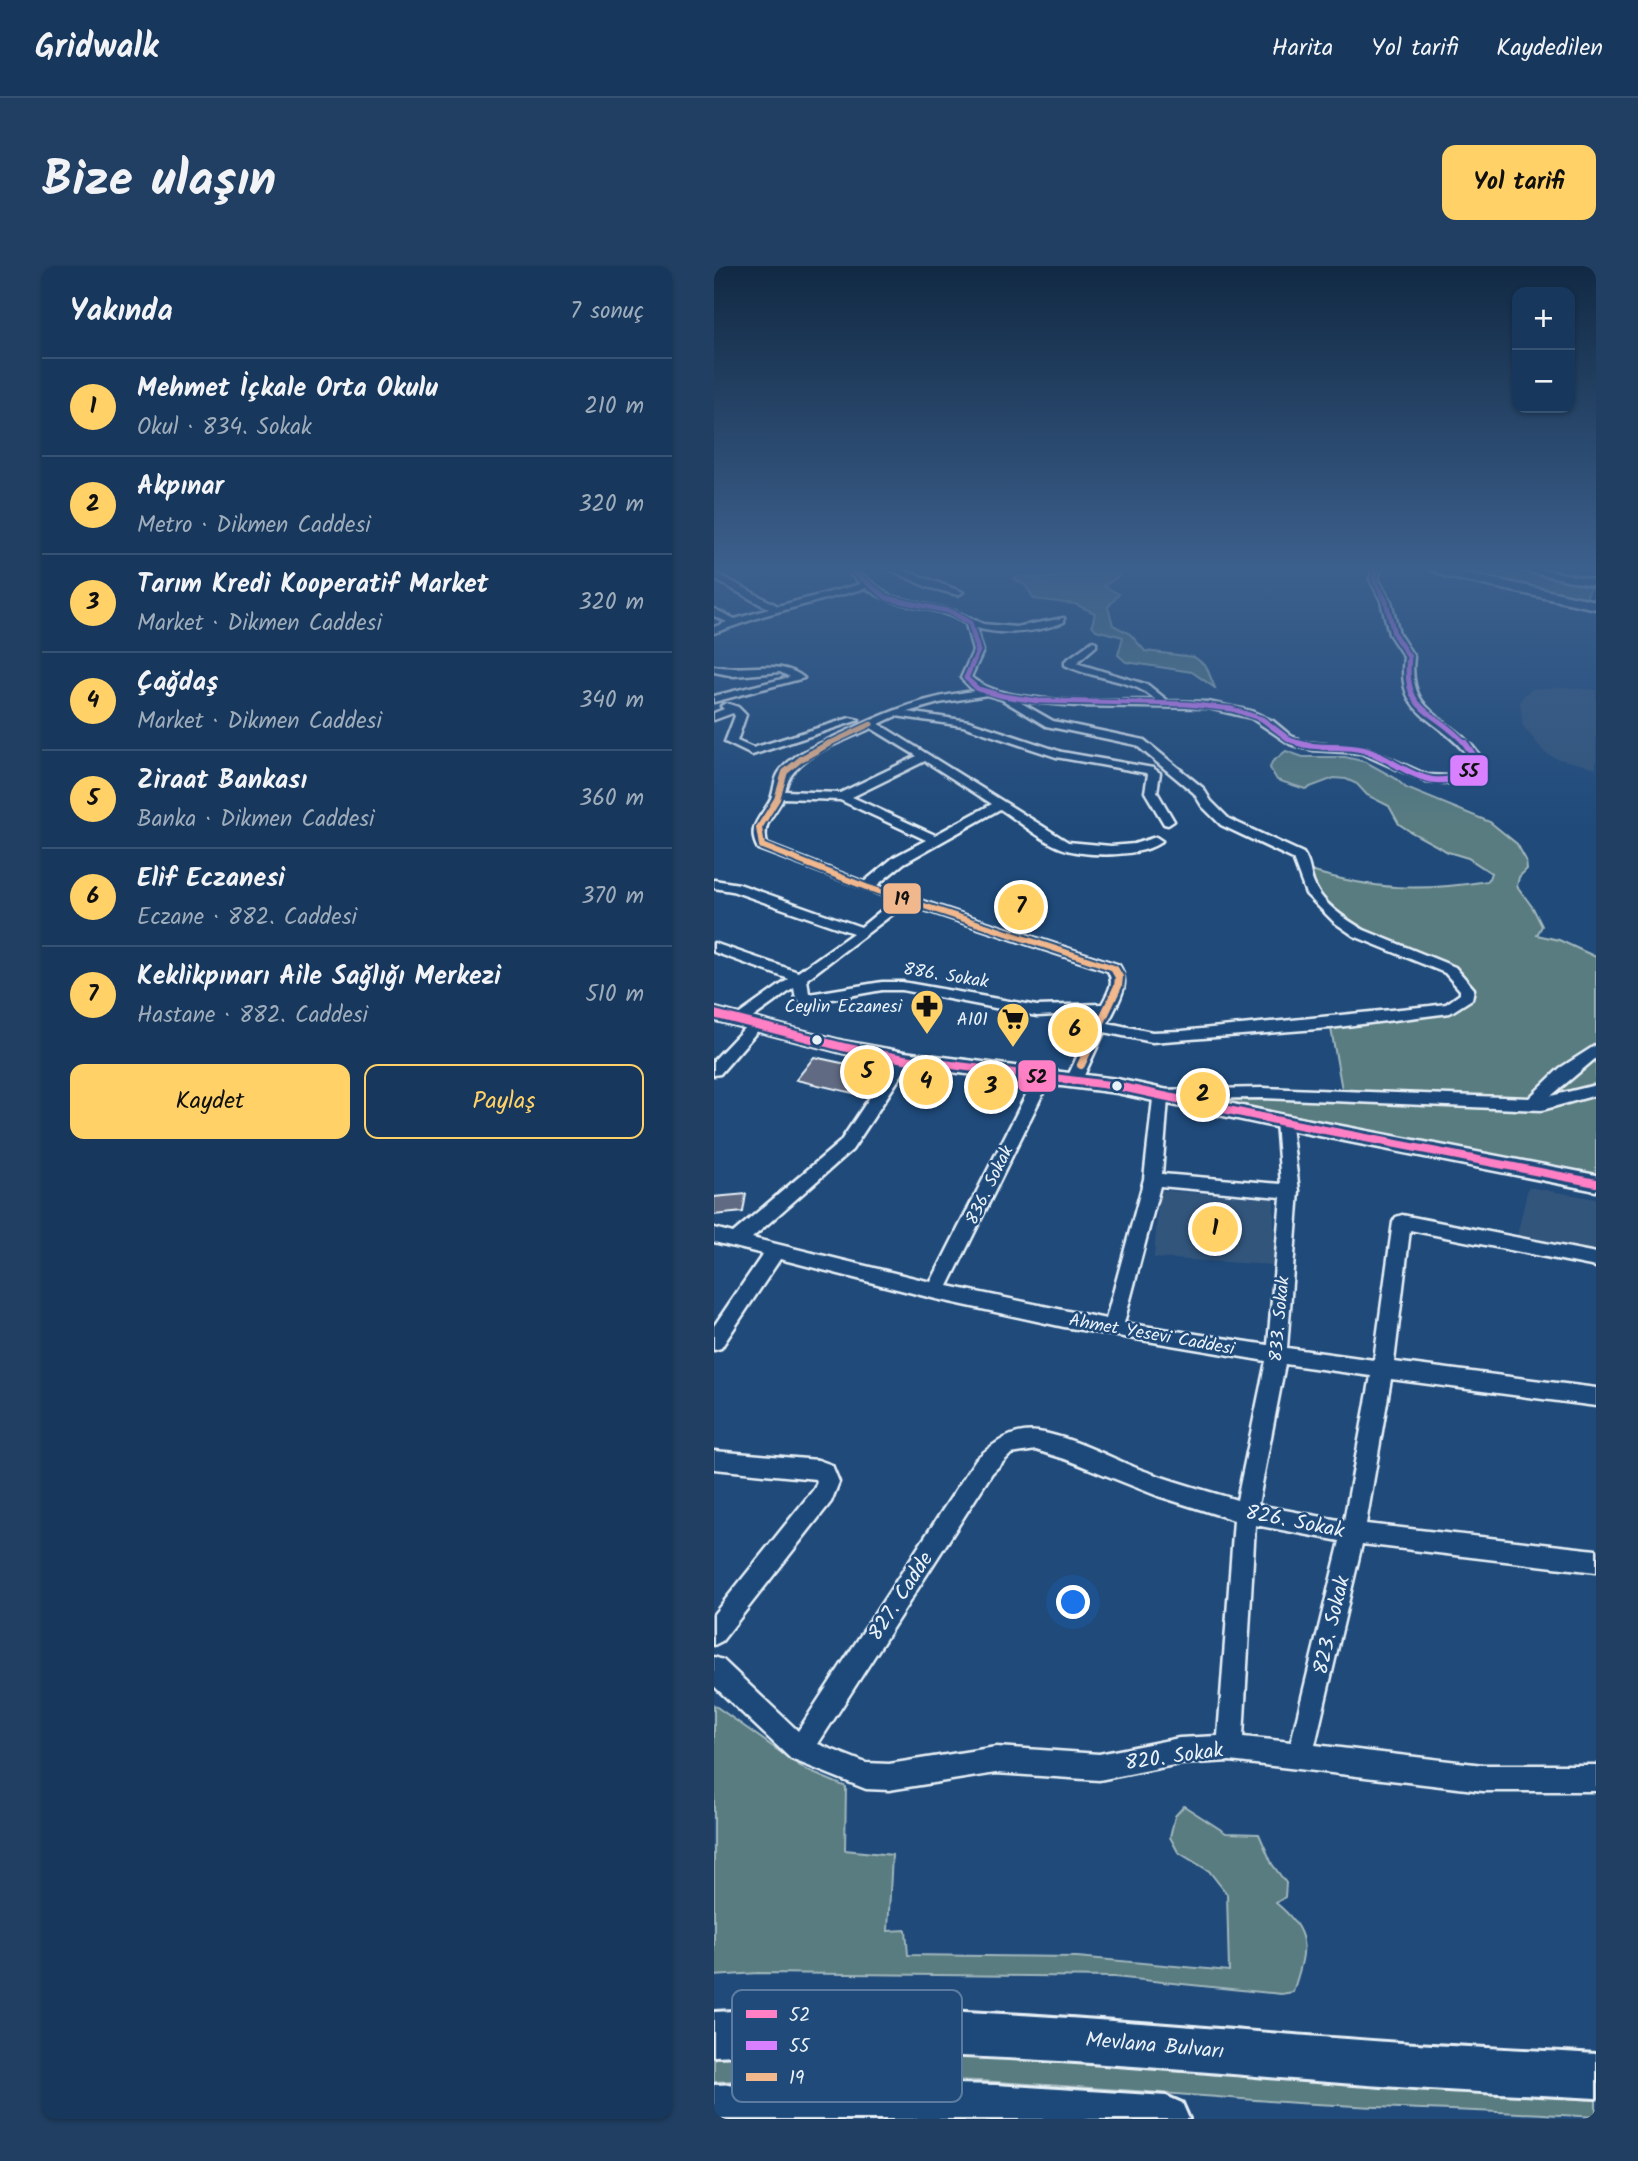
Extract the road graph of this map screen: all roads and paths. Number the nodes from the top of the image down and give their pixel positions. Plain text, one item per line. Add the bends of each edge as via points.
1 (977, 654) edge
2 (1080, 654) edge
3 (1408, 654) edge
4 (714, 668) edge
5 (982, 694) junction
6 (1003, 697) junction
7 (714, 699) edge
8 (1166, 704) junction
9 (714, 706) edge
10 (734, 709) junction
11 (894, 712) junction
12 (714, 717) edge
13 (854, 720) dead end
14 (871, 724) junction
15 (926, 756) junction
16 (1170, 769) junction
17 (1154, 773) junction
18 (779, 794) junction
19 (842, 797) junction
20 (999, 805) junction
21 (1167, 821) dead end
22 (936, 840) junction
23 (1156, 841) dead end
24 (714, 884) edge
25 (866, 887) junction
26 (904, 899) junction
27 (863, 932) junction
28 (714, 947) edge
29 (798, 977) junction
30 (1107, 1008) junction
31 (714, 1014) edge
32 (747, 1023) junction
33 (1098, 1026) junction
34 (1596, 1050) edge
35 (904, 1059) junction
36 (714, 1070) edge
37 (1596, 1075) edge
38 (1043, 1077) junction
39 (1074, 1080) junction
40 (1589, 1092) edge
41 (1160, 1094) junction
42 (1533, 1104) junction
43 (1284, 1122) junction
44 (1153, 1179) junction
45 (1596, 1183) edge
46 (1290, 1191) junction
47 (714, 1235) edge
48 (736, 1241) junction
49 (775, 1251) junction
50 (1596, 1260) edge
51 (936, 1292) junction
52 (1113, 1329) junction
53 (714, 1342) edge
54 (1277, 1356) junction
55 (1383, 1368) junction
56 (1596, 1397) edge
57 (1005, 1446) joint
58 (714, 1460) edge
59 (1245, 1513) junction
60 (1353, 1532) junction
61 (1596, 1561) edge
62 (714, 1633) edge
63 (714, 1669) edge
64 (1230, 1748) junction
65 (800, 1750) junction
66 (1300, 1757) junction
67 (1596, 1778) edge
68 (962, 2032) edge
69 (732, 2033) edge
70 (714, 2034) edge
71 (1596, 2076) edge
72 (714, 2108) edge
73 (1166, 2119) edge

1 - 5 street via 966,678
2 - 8 street via 1069,663 1140,684
3 - 8 street via 1405,687 1470,749 1474,762 1465,774 1422,778 1362,750 1293,742 1271,724 1242,713 1206,705
4 - 7 street via 734,673 782,669 799,678
5 - 6 street
5 - 11 street via 926,700
6 - 8 street
6 - 16 street via 1050,724 1140,742
9 - 10 street
10 - 12 street
10 - 13 street via 741,715 731,742 752,752
11 - 14 street
11 - 17 street via 965,723 1060,755
14 - 15 street
14 - 18 street via 796,762 779,783
15 - 19 street
15 - 20 street
16 - 17 street
16 - 33 street via 1199,791 1225,822 1298,856 1306,866 1309,889 1347,926 1450,971 1463,982 1467,996 1450,1008 1430,1011 1195,1035 1152,1037
17 - 21 street via 1151,792
18 - 19 street
18 - 25 street via 758,829 762,846
19 - 22 street
20 - 22 street
20 - 23 street via 1076,848 1134,849
22 - 25 street
24 - 27 street
25 - 26 street
26 - 27 street
26 - 30 street via 1114,968 1119,978
27 - 29 street
28 - 29 street
29 - 30 street, 886. Sokak via 801,996 810,1000 902,986 1037,1011
29 - 32 street
30 - 33 street
31 - 32 main road
32 - 35 main road
32 - 36 street
33 - 39 street
34 - 42 street
35 - 38 main road
35 - 48 street via 846,1146
37 - 40 street via 1580,1088
38 - 39 main road
38 - 51 street, 836. Sokak
39 - 41 main road
40 - 42 street
41 - 42 street via 1263,1093
41 - 43 main road
41 - 44 street
43 - 45 main road
43 - 46 street, 833. Sokak
44 - 46 street
44 - 52 street
46 - 54 street, 833. Sokak
47 - 48 street, Ahmet Yesevi Caddesi
48 - 49 street, Ahmet Yesevi Caddesi
49 - 51 street, Ahmet Yesevi Caddesi
49 - 53 street
50 - 55 street, 823. Sokak via 1402,1222
51 - 52 street, Ahmet Yesevi Caddesi
52 - 54 street, Ahmet Yesevi Caddesi
54 - 55 street, Ahmet Yesevi Caddesi
54 - 59 street, 833. Sokak
55 - 56 street, Ahmet Yesevi Caddesi
55 - 60 street, 823. Sokak
57 - 59 street, 826. Sokak via 1036,1441
57 - 65 street, 827. Cadde via 984,1466
58 - 62 street via 818,1469 828,1482
59 - 60 street, 826. Sokak
59 - 64 street, 833. Sokak
60 - 61 street, 826. Sokak
60 - 66 street, 823. Sokak
63 - 65 street
64 - 65 street, 820. Sokak via 1179,1751 1098,1767 996,1760 889,1777 866,1776
64 - 66 street, 820. Sokak
66 - 67 street, 820. Sokak via 1483,1778
68 - 71 highway, Mevlana Bulvarı
69 - 70 highway, Mevlana Bulvarı
72 - 73 highway via 881,2102

